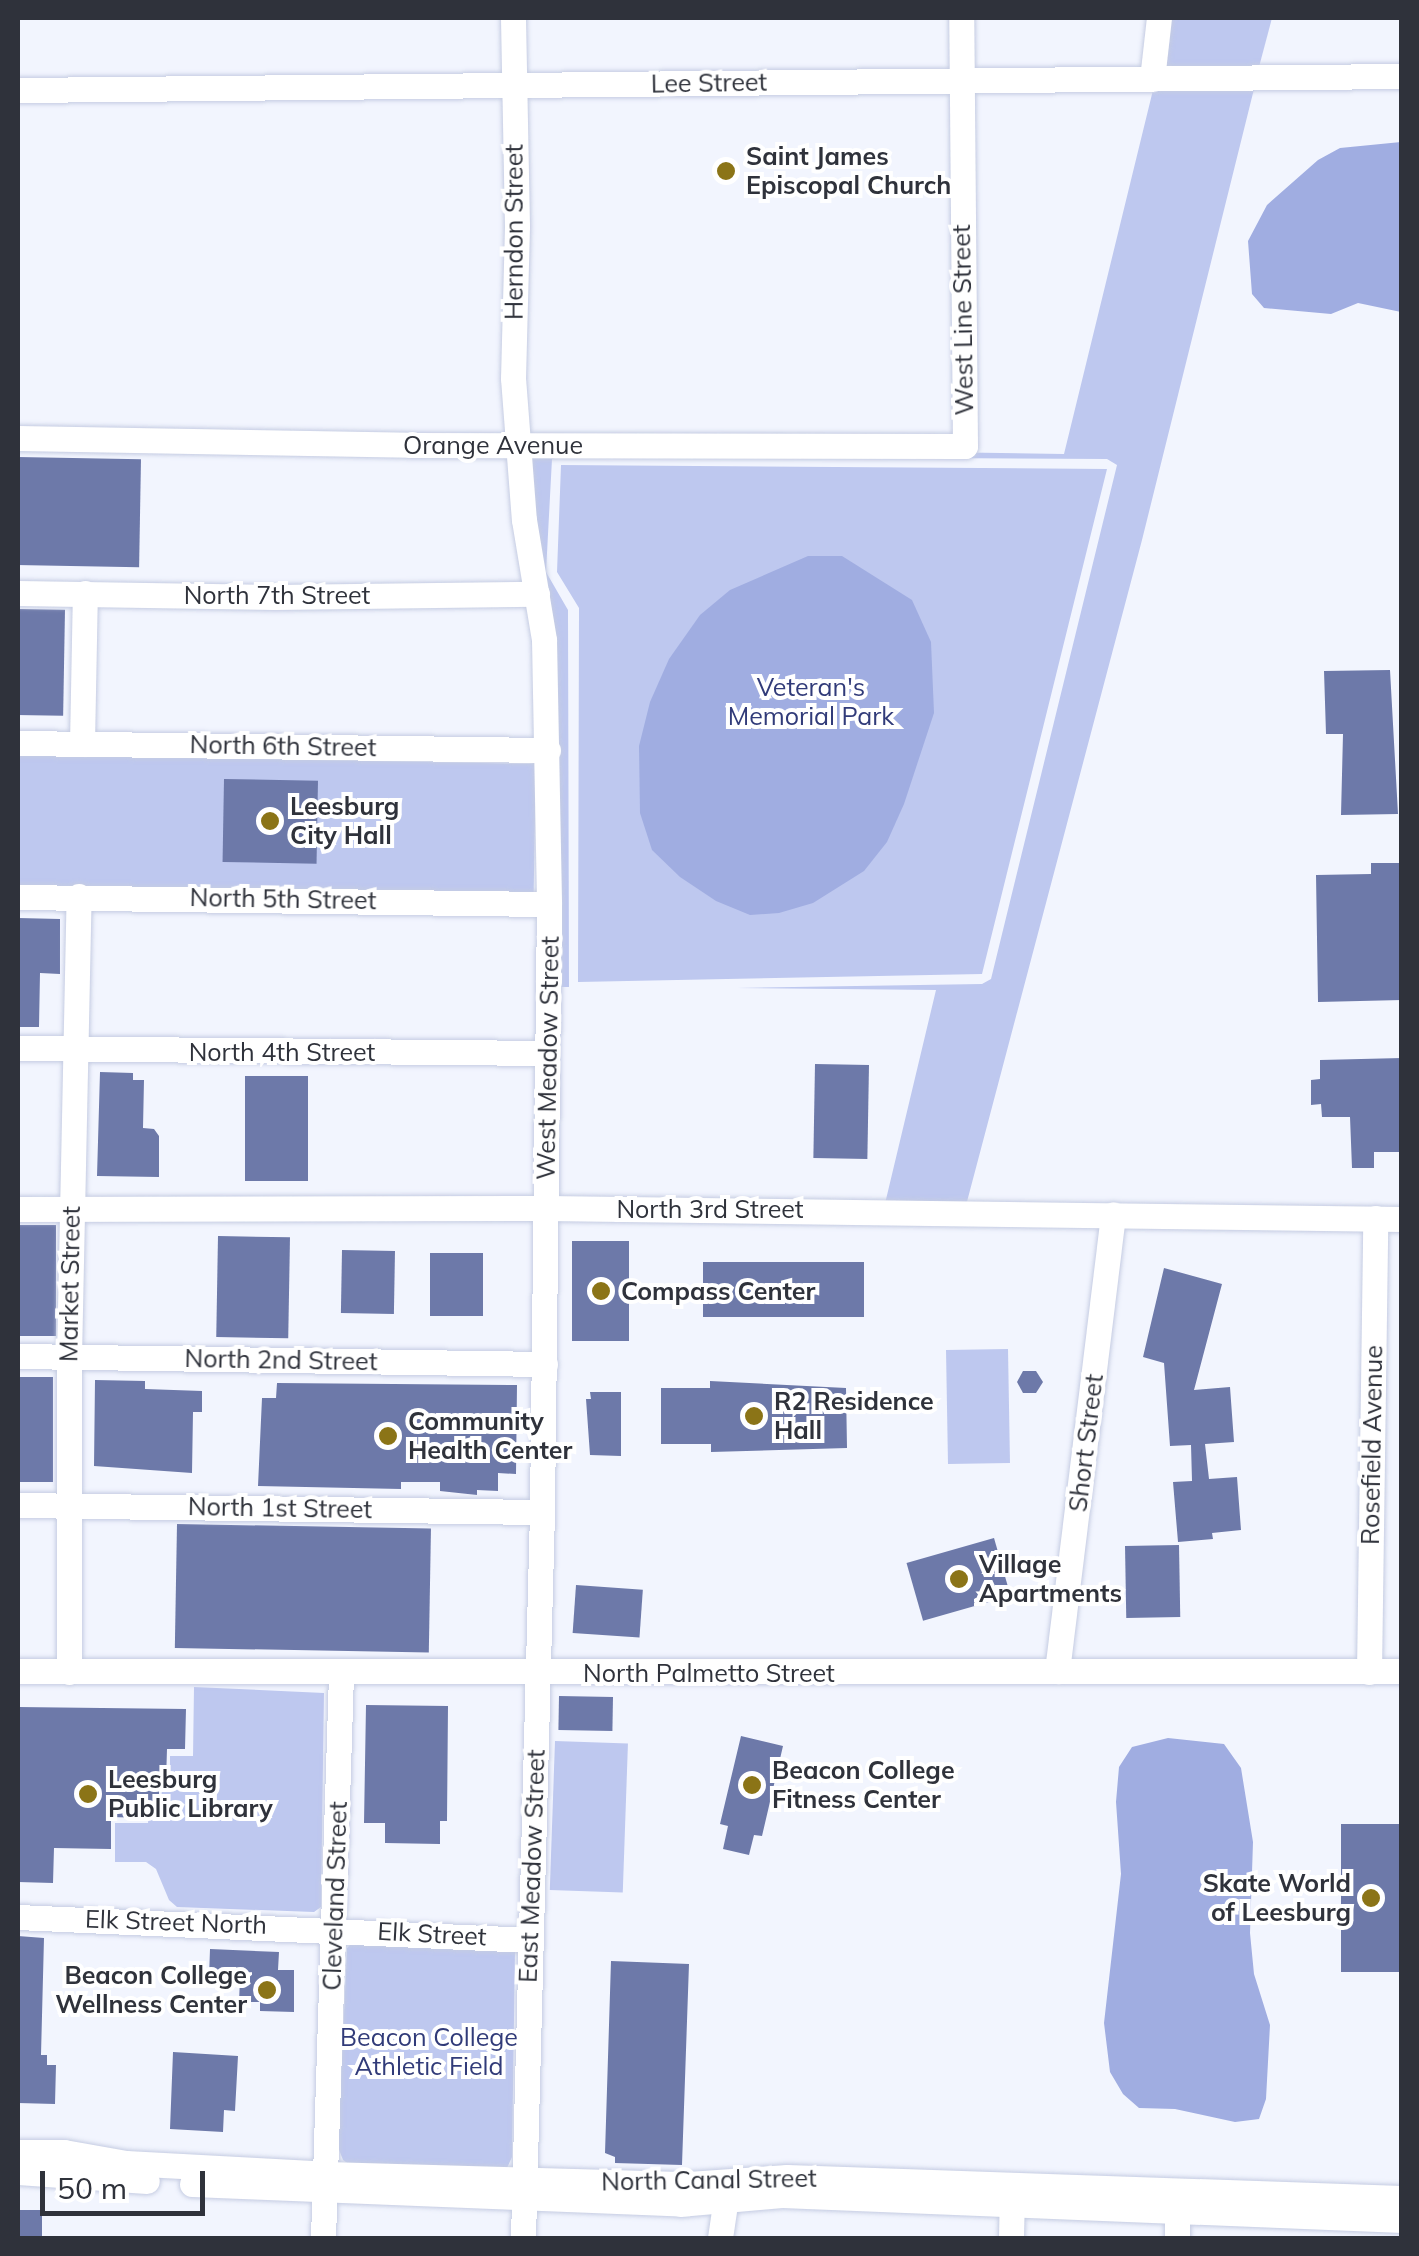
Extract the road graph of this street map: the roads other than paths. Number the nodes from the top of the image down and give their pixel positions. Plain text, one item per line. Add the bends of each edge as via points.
1 (514, 18) edge
2 (961, 18) edge
3 (1159, 18) edge
4 (1402, 76) edge
5 (1152, 79) junction
6 (960, 80) junction
7 (514, 85) junction
8 (18, 90) edge
9 (18, 438) edge
10 (965, 443) joint
11 (517, 446) junction
12 (18, 593) edge
13 (84, 593) junction
14 (538, 594) junction
15 (18, 742) edge
16 (82, 744) junction
17 (548, 750) junction
18 (79, 896) junction
19 (18, 897) edge
20 (550, 904) junction
21 (18, 1048) edge
22 (75, 1049) junction
23 (547, 1053) junction
24 (546, 1208) junction
25 (18, 1209) edge
26 (72, 1210) junction
27 (1113, 1214) junction
28 (1375, 1218) junction
29 (1402, 1218) edge
30 (18, 1356) edge
31 (69, 1357) junction
32 (544, 1364) junction
33 (18, 1505) edge
34 (68, 1505) junction
35 (542, 1512) junction
36 (18, 1671) edge
37 (1057, 1671) junction
38 (1402, 1671) edge
39 (70, 1672) junction
40 (1369, 1672) junction
41 (538, 1673) junction
42 (341, 1674) junction
43 (18, 1917) edge
44 (335, 1928) junction
45 (530, 1940) junction
46 (18, 2152) edge
47 (18, 2172) edge
48 (326, 2183) junction
49 (525, 2188) junction
50 (728, 2190) junction
51 (1012, 2194) junction
52 (1402, 2198) edge
53 (1177, 2201) junction
54 (1402, 2220) edge
55 (323, 2238) edge
56 (522, 2238) edge
57 (720, 2238) edge
58 (1011, 2238) edge
59 (1177, 2238) edge

1 - 7 street, Herndon Street
2 - 6 street, West Line Street
3 - 5 street
4 - 5 street, Lee Street
5 - 6 street, Lee Street
6 - 7 street, Lee Street
6 - 10 street, West Line Street
7 - 8 street, Lee Street
7 - 11 street, Herndon Street
9 - 11 street, Orange Avenue
10 - 11 street, Orange Avenue
11 - 14 street, West Meadow Street
12 - 13 street, North 7th Street
13 - 14 street, North 7th Street
13 - 16 street
14 - 17 street, West Meadow Street
15 - 16 street, North 6th Street
16 - 17 street, North 6th Street
17 - 20 street, West Meadow Street
18 - 19 street, North 5th Street
18 - 20 street, North 5th Street
18 - 22 street, Market Street
20 - 23 street, West Meadow Street
21 - 22 street, North 4th Street
22 - 23 street, North 4th Street
22 - 26 street, Market Street
23 - 24 street, West Meadow Street
24 - 26 street, North 3rd Street
24 - 27 street, North 3rd Street
24 - 32 street, West Meadow Street
25 - 26 street, North 3rd Street
26 - 31 street, Market Street
27 - 28 street, North 3rd Street
27 - 37 street, Short Street
28 - 29 street, North 3rd Street
28 - 40 street, Rosefield Avenue
30 - 31 street, North 2nd Street
31 - 32 street, North 2nd Street
31 - 34 street, Market Street
32 - 35 street, West Meadow Street
33 - 34 street, North 1st Street
34 - 35 street, North 1st Street
34 - 39 street, Market Street
35 - 41 street, West Meadow Street
36 - 39 street, North Palmetto Street
37 - 40 street, North Palmetto Street
37 - 41 street, North Palmetto Street
38 - 40 street, North Palmetto Street
39 - 42 street, North Palmetto Street
41 - 42 street, North Palmetto Street
41 - 45 street, East Meadow Street
42 - 44 street, Cleveland Street
43 - 44 street, Elk Street North
44 - 45 street, Elk Street
44 - 48 street, Cleveland Street
45 - 49 street, East Meadow Street
46 - 48 street
47 - 48 street
48 - 49 street, North Canal Street
48 - 55 street, Cleveland Street
49 - 50 street, North Canal Street via 680,2204
49 - 56 street, East Meadow Street
50 - 51 street, North Canal Street via 788,2177
50 - 57 street
51 - 53 street, North Canal Street
51 - 58 street
52 - 53 street, North Canal Street
53 - 54 street
53 - 59 street

